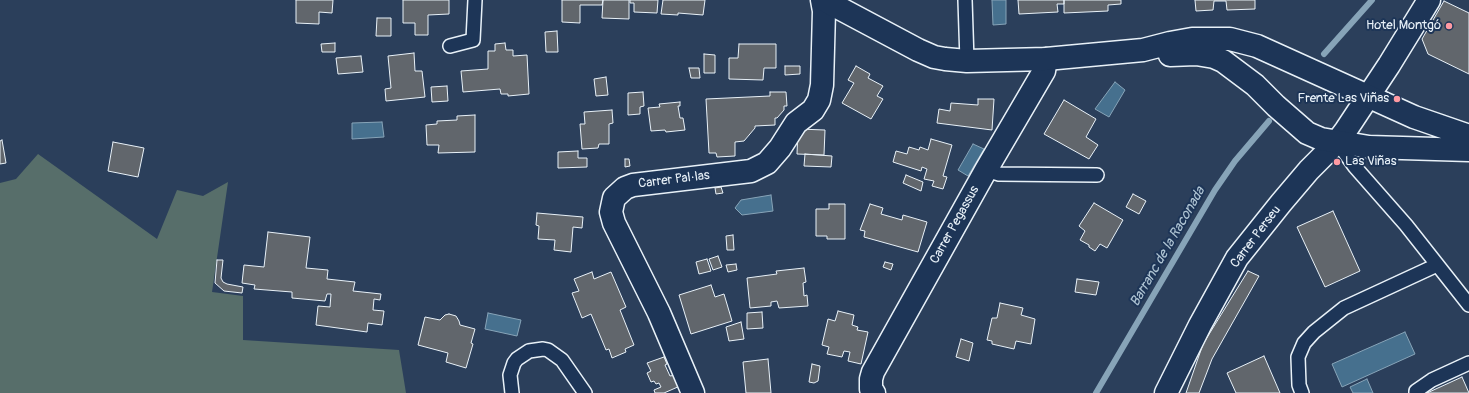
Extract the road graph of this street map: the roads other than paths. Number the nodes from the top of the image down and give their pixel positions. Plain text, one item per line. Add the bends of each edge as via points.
1 (476, 0) edge
2 (823, 0) edge
3 (965, 0) edge
4 (1430, 0) edge
5 (450, 46) dead end
6 (1143, 50) junction
7 (1046, 59) junction
8 (967, 61) junction
9 (1368, 96) junction
10 (1469, 136) edge
11 (1337, 142) junction
12 (1469, 150) edge
13 (986, 170) junction
14 (1097, 175) dead end
15 (1437, 265) junction
16 (1469, 305) edge
17 (1469, 363) edge
18 (512, 393) edge
19 (585, 393) edge
20 (693, 393) edge
21 (874, 393) edge
22 (1166, 393) edge
23 (1302, 393) edge
24 (1416, 393) edge

1 - 5 lane via 473,40
2 - 8 street via 934,57
2 - 20 street, Carrer Pal·las via 822,85 819,100 813,110 796,123 767,163 751,171 633,185 625,188 614,198 611,212 614,223 659,313
3 - 8 lane
4 - 9 street, Carrer Perseu
6 - 7 street
6 - 9 street via 1192,39 1230,39 1257,46
6 - 11 street via 1171,55 1196,54 1223,61 1255,85 1307,133
7 - 8 street
7 - 13 street, Carrer Pegassus via 1044,71
9 - 10 street via 1414,117
9 - 11 street, Carrer Perseu
11 - 12 street via 1369,147
11 - 15 lane
11 - 22 street, Carrer Perseu via 1309,170 1237,258
13 - 14 lane via 999,174
13 - 21 street, Carrer Pegassus via 873,372 871,389
15 - 16 lane
15 - 23 lane via 1344,308 1314,332 1304,343 1298,357 1299,385
17 - 24 lane via 1432,380
18 - 19 lane via 510,375 514,363 529,351 543,349 562,360

